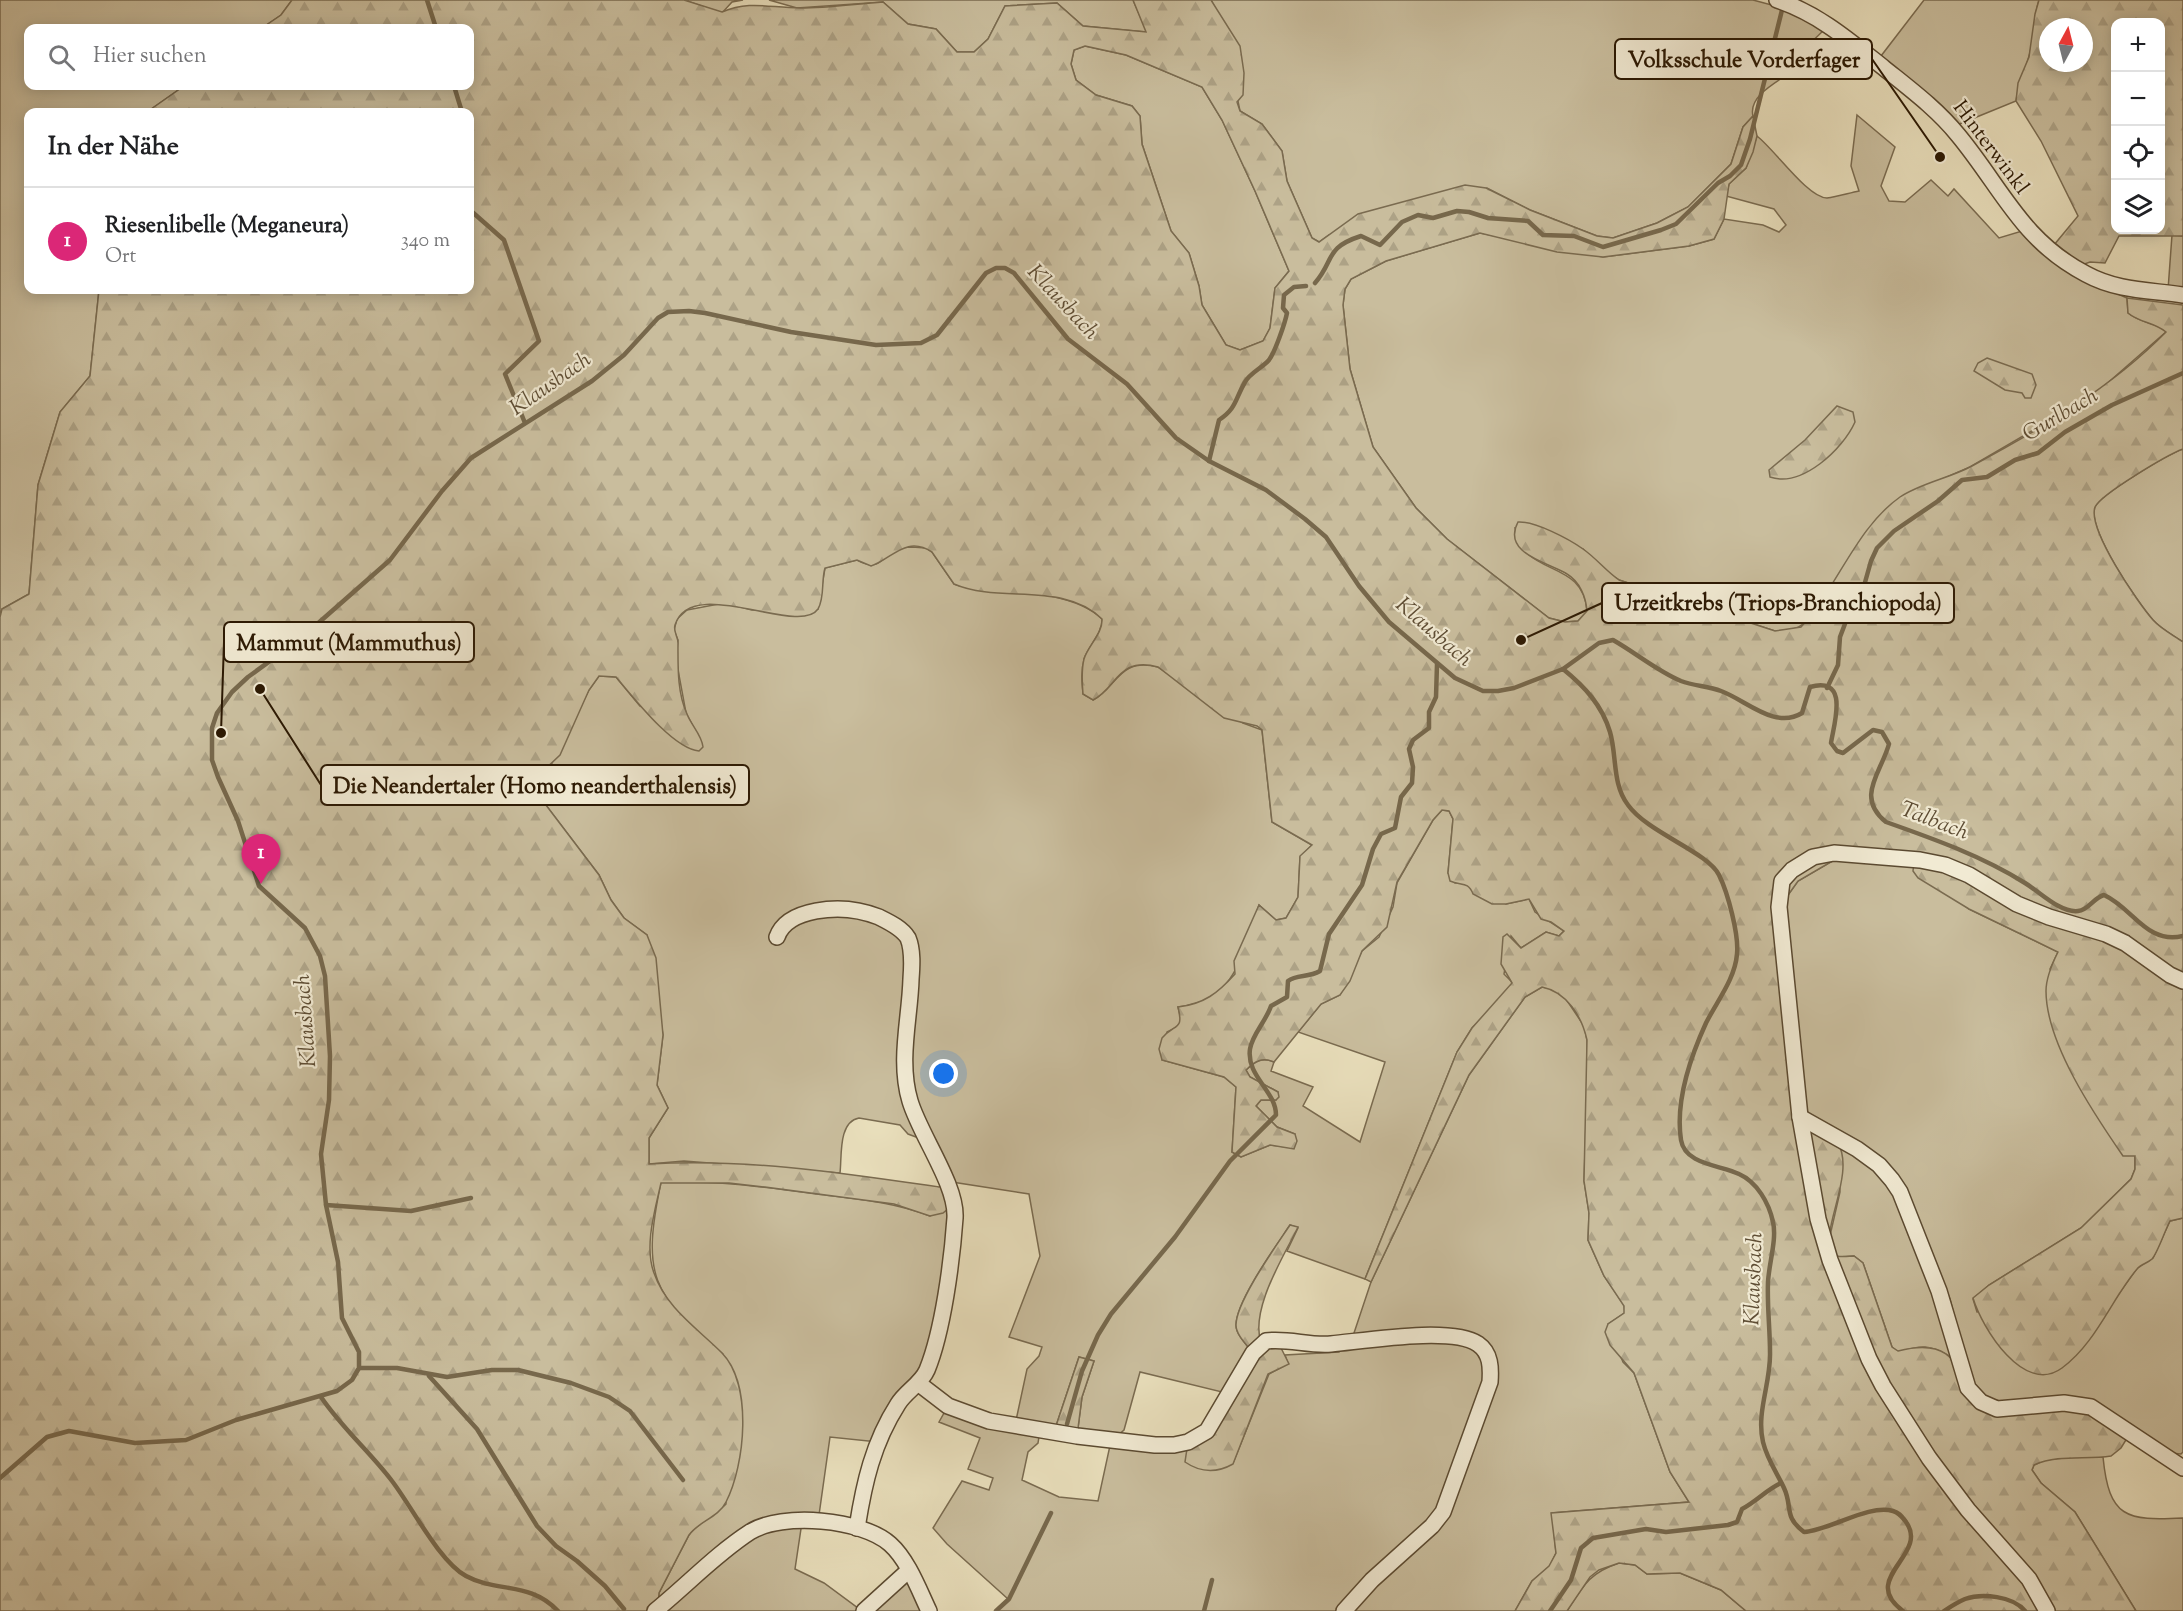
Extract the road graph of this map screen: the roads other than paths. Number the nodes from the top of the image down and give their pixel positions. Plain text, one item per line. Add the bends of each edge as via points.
1 (1777, 0) edge
2 (2180, 294) edge
3 (777, 937) dead end
4 (2183, 981) edge
5 (1800, 1117) junction
6 (918, 1383) junction
7 (2176, 1458) edge
8 (2183, 1468) edge
9 (857, 1528) junction
10 (908, 1571) junction
11 (655, 1611) edge
12 (864, 1611) edge
13 (929, 1611) edge
14 (1344, 1611) edge
15 (2047, 1611) edge

1 - 2 street, Hinterwinkl via 1828,24 1936,110 1964,142 2013,214 2053,253 2107,284
3 - 6 street via 792,919 818,911 855,910 897,927 908,939 912,965 906,1084 916,1119 955,1203 941,1316 927,1369
4 - 5 street via 2125,943 2018,904 1945,865 1834,853 1813,857 1786,876 1779,897
5 - 7 street via 1879,1165 1900,1192 1932,1270 1960,1367 1973,1396 1997,1409 2064,1403 2091,1407
5 - 15 street via 1818,1219 1869,1359 1929,1458 2029,1580
6 - 9 street via 898,1404 872,1456
6 - 14 street via 948,1406 989,1421 1077,1436 1174,1445 1207,1431 1253,1353 1266,1341 1319,1344 1455,1336 1470,1340 1486,1353 1490,1382 1446,1506 1432,1526 1371,1580
7 - 8 street
9 - 10 street via 889,1543
9 - 11 street via 802,1521 761,1527 732,1546
10 - 12 street
10 - 13 street

